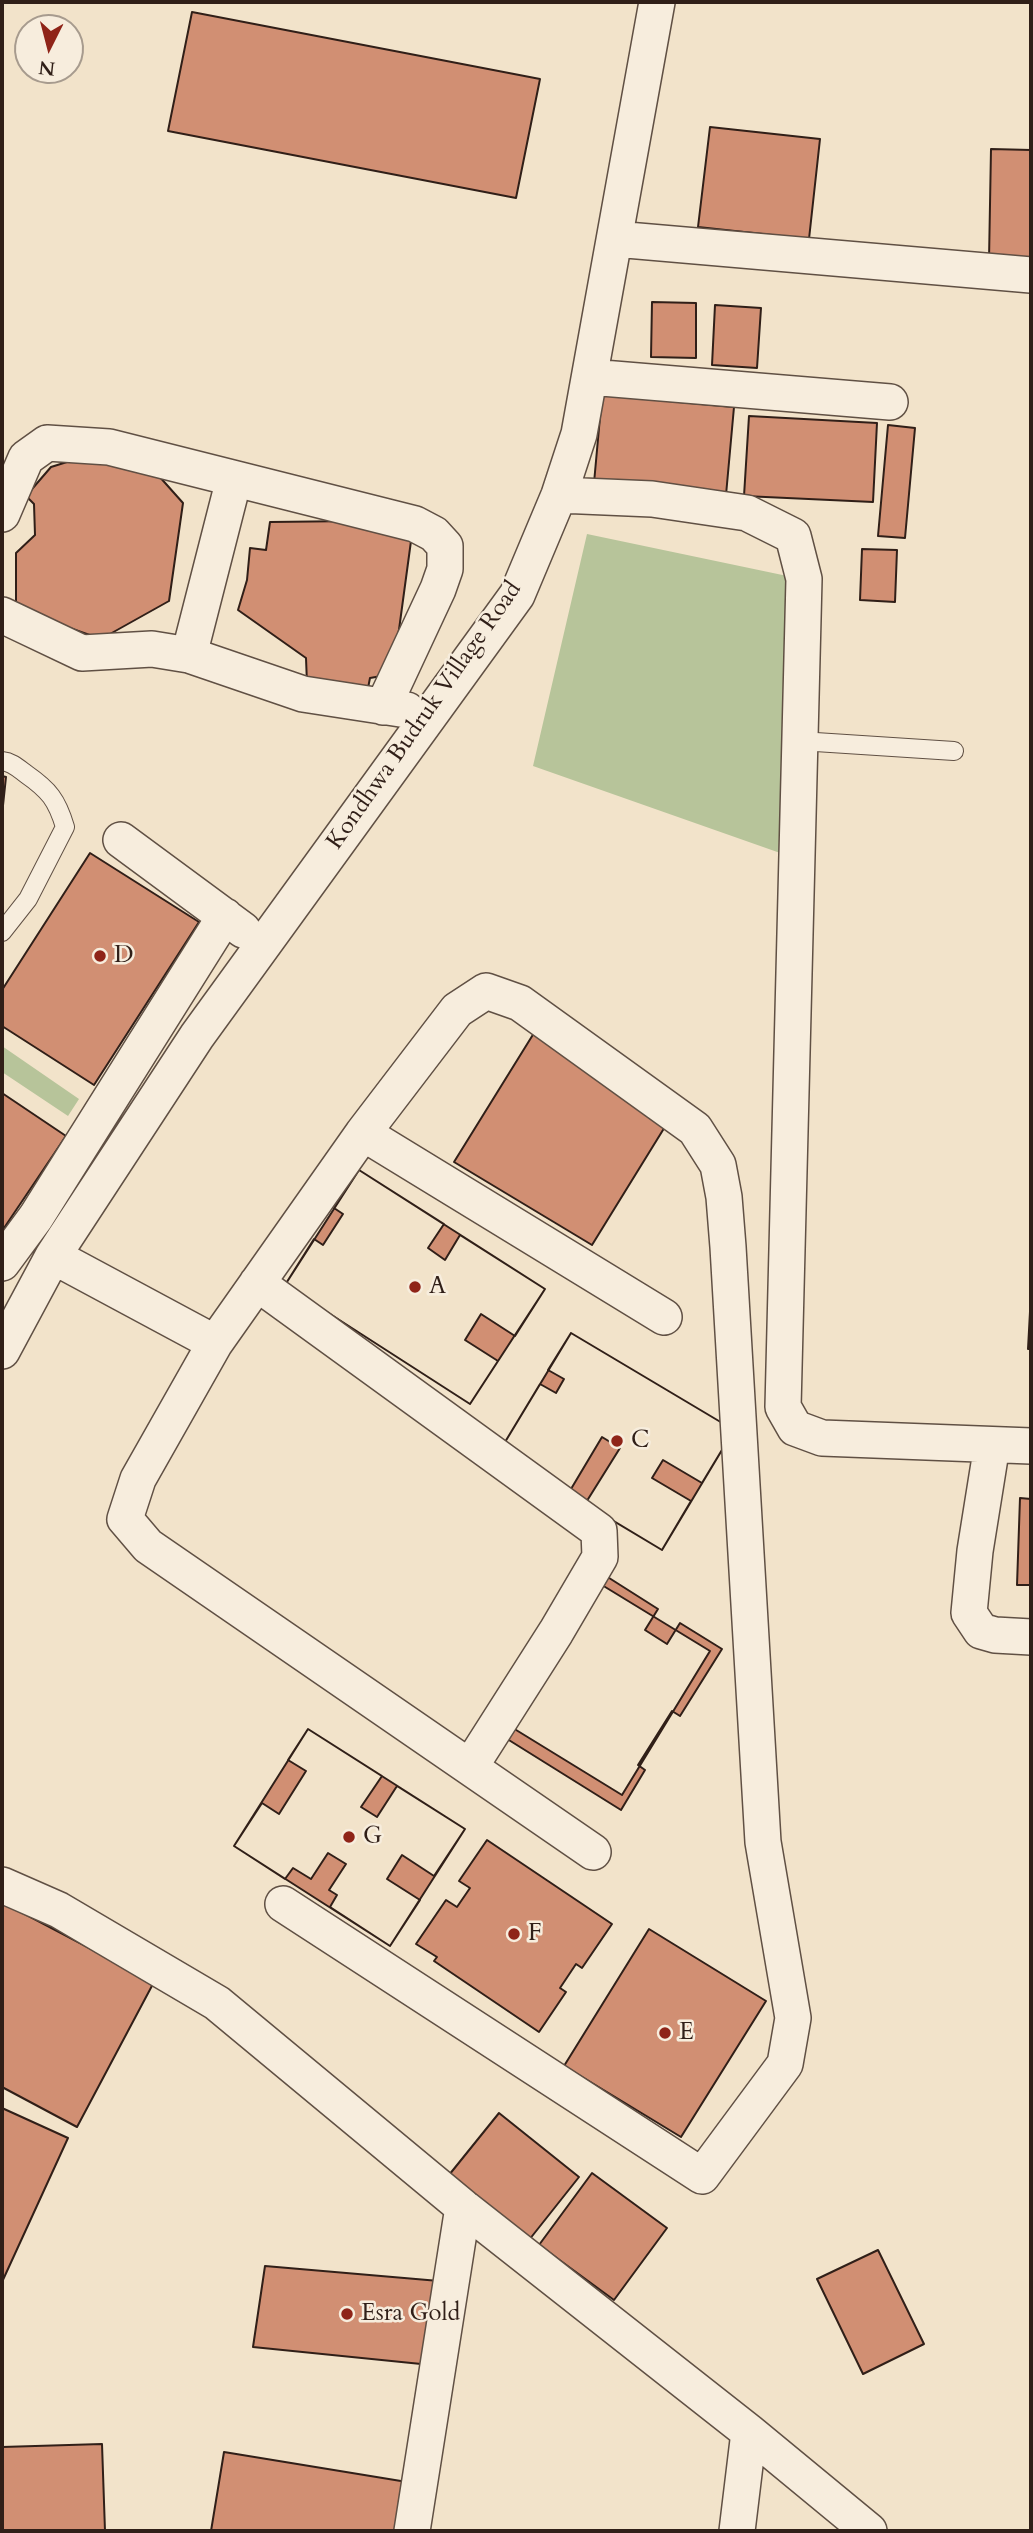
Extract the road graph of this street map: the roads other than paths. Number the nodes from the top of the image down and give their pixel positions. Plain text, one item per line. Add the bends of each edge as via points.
1 (657, 2) edge
2 (615, 239) junction
3 (1031, 275) edge
4 (590, 377) junction
5 (890, 402) dead end
6 (234, 480) junction
7 (559, 495) junction
8 (2, 514) edge
9 (2, 615) edge
10 (189, 655) junction
11 (383, 707) junction
12 (431, 712) junction
13 (800, 741) junction
14 (954, 751) dead end
15 (2, 761) edge
16 (121, 840) dead end
17 (225, 916) junction
18 (2, 932) edge
19 (262, 944) junction
20 (363, 1133) junction
21 (53, 1256) junction
22 (2, 1262) edge
23 (257, 1283) junction
24 (664, 1317) dead end
25 (215, 1343) junction
26 (2, 1351) edge
27 (992, 1445) junction
28 (1031, 1446) edge
29 (1031, 1637) edge
30 (470, 1768) junction
31 (593, 1852) dead end
32 (2, 1885) edge
33 (283, 1904) dead end
34 (463, 2207) junction
35 (749, 2431) junction
36 (412, 2531) edge
37 (737, 2531) edge
38 (869, 2531) edge

1 - 2 street, Kondhwa Budruk Village Road
2 - 3 street
2 - 4 street, Kondhwa Budruk Village Road
4 - 5 street
4 - 7 street, Kondhwa Budruk Village Road via 579,434
6 - 8 street via 109,447 47,443 26,458
6 - 10 street
6 - 11 street via 415,524 445,546 445,569 438,589
7 - 12 street, Kondhwa Budruk Village Road via 517,594
7 - 13 street via 652,499 747,513 793,536 804,579
9 - 10 street via 82,653 152,649
10 - 11 street via 303,694
11 - 12 street
12 - 19 street, Kondhwa Budruk Village Road
13 - 14 lane
13 - 27 street via 783,1407 795,1428 822,1438
15 - 18 lane via 47,789 65,827 28,899
16 - 17 street
17 - 19 street
17 - 22 street via 36,1217
19 - 21 street, Kondhwa Budruk Village Road
20 - 23 street
20 - 24 street
20 - 33 street via 457,1010 486,991 520,1003 695,1129 718,1165 728,1247 763,1842 793,2018 785,2064 702,2176
21 - 25 street
21 - 26 street, Kondhwa Budruk Village Road
23 - 25 street
23 - 30 street via 599,1531 600,1557
25 - 30 street via 138,1479 125,1519 148,1546
27 - 28 street
27 - 29 street via 969,1613 981,1631
30 - 31 street
32 - 34 street via 59,1910 217,2003
34 - 35 street
34 - 36 street
35 - 37 street
35 - 38 street

